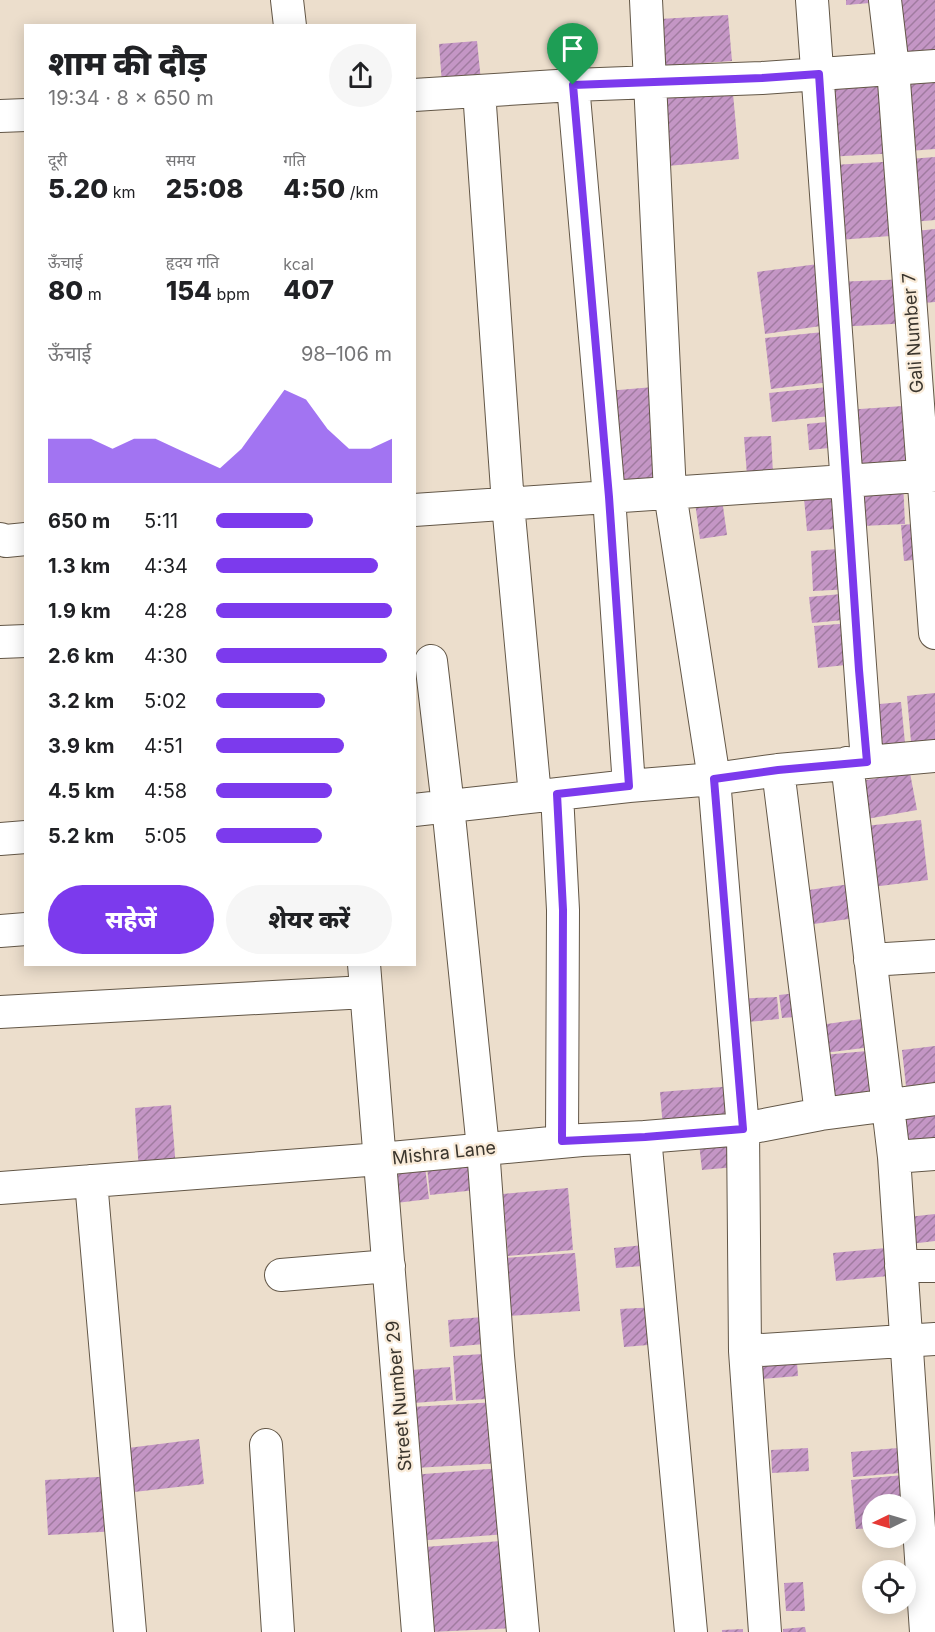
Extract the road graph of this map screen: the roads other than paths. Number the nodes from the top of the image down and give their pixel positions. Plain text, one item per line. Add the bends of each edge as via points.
1 (288, 0) edge
2 (646, 0) edge
3 (812, 0) edge
4 (885, 0) edge
5 (290, 24) edge
6 (935, 66) edge
7 (893, 68) junction
8 (819, 74) junction
9 (651, 81) junction
10 (573, 85) junction
11 (479, 90) junction
12 (416, 95) edge
13 (24, 115) edge
14 (0, 116) edge
15 (929, 476) edge
16 (847, 481) junction
17 (670, 493) junction
18 (609, 497) junction
19 (508, 504) junction
20 (416, 510) edge
21 (0, 539) edge
22 (24, 539) edge
23 (935, 633) edge
24 (24, 641) edge
25 (0, 642) edge
26 (431, 661) dead end
27 (935, 756) edge
28 (857, 763) junction
29 (778, 770) junction
30 (714, 779) junction
31 (629, 786) junction
32 (546, 795) junction
33 (448, 806) junction
34 (416, 810) edge
35 (24, 837) edge
36 (0, 838) edge
37 (24, 929) edge
38 (0, 931) edge
39 (935, 956) edge
40 (870, 960) junction
41 (365, 978) edge
42 (0, 1012) edge
43 (935, 1099) edge
44 (887, 1104) junction
45 (821, 1114) junction
46 (743, 1129) junction
47 (645, 1137) junction
48 (562, 1141) junction
49 (483, 1148) junction
50 (935, 1154) edge
51 (894, 1157) junction
52 (380, 1159) junction
53 (91, 1181) junction
54 (0, 1188) edge
55 (389, 1266) junction
56 (901, 1266) junction
57 (935, 1266) edge
58 (281, 1275) dead end
59 (921, 1340) edge
60 (745, 1351) junction
61 (266, 1445) dead end
62 (130, 1632) edge
63 (278, 1632) edge
64 (418, 1632) edge
65 (523, 1632) edge
66 (691, 1632) edge
67 (765, 1632) edge
68 (926, 1632) edge

1 - 5 street
2 - 9 street
3 - 8 street
4 - 7 street, Gali Number 7
6 - 7 street
7 - 8 street
7 - 15 street, Gali Number 7
8 - 9 street
8 - 16 street
9 - 10 street
9 - 17 street
10 - 11 street
10 - 18 street
11 - 12 street
11 - 19 street
13 - 14 street
15 - 16 street
15 - 23 street, Gali Number 7
16 - 17 street
16 - 28 street
17 - 18 street
17 - 30 street
18 - 19 street
18 - 31 street
19 - 20 street
19 - 32 street
21 - 22 street
24 - 25 street
26 - 33 street
27 - 28 street
28 - 29 street
28 - 40 street
29 - 30 street
29 - 45 street
30 - 31 street
30 - 46 street
31 - 32 street
32 - 33 street
32 - 48 street via 563,910
33 - 34 street
33 - 49 street
35 - 36 street
37 - 38 street
39 - 40 street
40 - 44 street
41 - 42 street
41 - 52 street, Street Number 29
43 - 44 street, Mishra Lane
44 - 45 street, Mishra Lane
44 - 51 street
45 - 46 street, Mishra Lane
46 - 47 street, Mishra Lane
46 - 60 street
47 - 48 street, Mishra Lane
47 - 66 street
48 - 49 street, Mishra Lane
49 - 52 street, Mishra Lane
49 - 65 street
50 - 51 street
51 - 56 street
52 - 53 street, Mishra Lane
52 - 55 street, Street Number 29
53 - 54 street, Mishra Lane
53 - 62 street
55 - 58 street
55 - 64 street, Street Number 29
56 - 57 street
56 - 59 street
59 - 60 street
59 - 68 street
60 - 67 street
61 - 63 street

